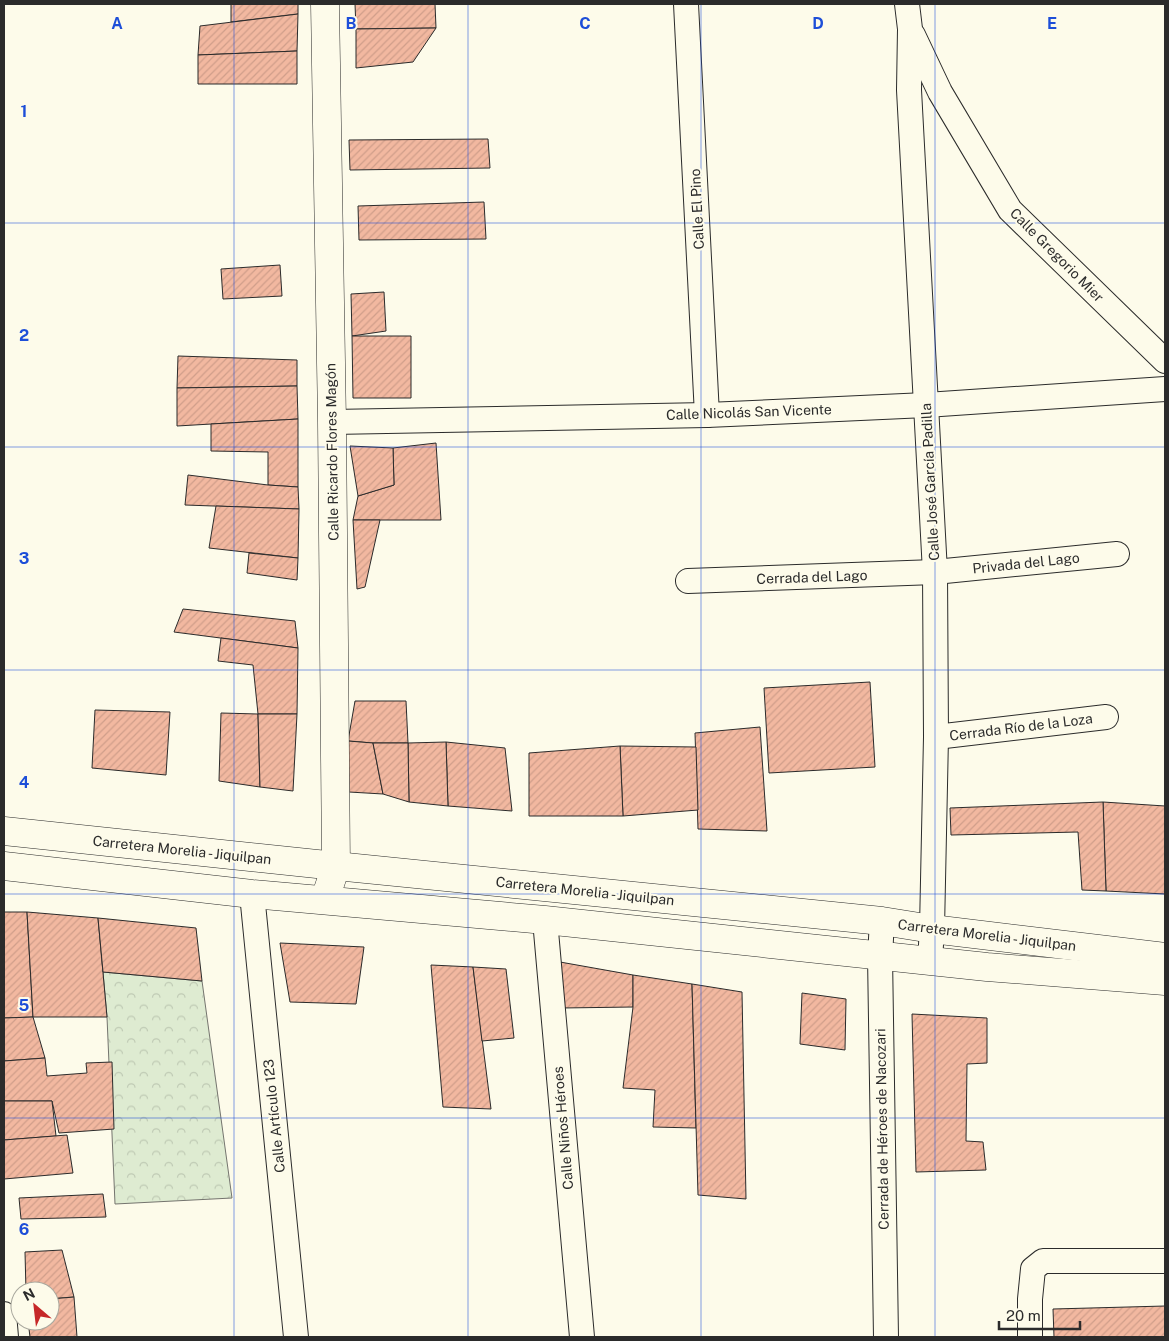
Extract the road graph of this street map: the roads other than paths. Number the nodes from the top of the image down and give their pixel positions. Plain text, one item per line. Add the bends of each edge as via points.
1 (324, 4) edge
2 (686, 4) edge
3 (907, 4) edge
4 (910, 29) junction
5 (1165, 361) edge
6 (1165, 389) edge
7 (926, 405) junction
8 (707, 415) junction
9 (332, 422) junction
10 (1116, 554) dead end
11 (935, 572) junction
12 (688, 581) dead end
13 (1106, 717) dead end
14 (936, 737) junction
15 (4, 831) edge
16 (4, 866) edge
17 (336, 866) junction
18 (252, 894) junction
19 (325, 899) junction
20 (545, 920) junction
21 (882, 921) junction
22 (932, 929) junction
23 (880, 956) junction
24 (1165, 956) edge
25 (930, 960) junction
26 (1165, 981) edge
27 (1165, 1261) edge
28 (4, 1314) edge
29 (6, 1337) edge
30 (296, 1337) edge
31 (582, 1337) edge
32 (886, 1337) edge
33 (1030, 1337) edge

1 - 9 main road, Calle Ricardo Flores Magón
2 - 8 street, Calle El Pino
3 - 4 street, Calle José García Padilla
4 - 5 street, Calle Gregorio Mier via 940,92 1010,210
4 - 7 street, Calle José García Padilla via 909,90
6 - 7 street, Calle Nicolás San Vicente
7 - 8 street, Calle Nicolás San Vicente
7 - 11 street, Calle José García Padilla
8 - 9 street, Calle Nicolás San Vicente
9 - 17 main road, Calle Ricardo Flores Magón
10 - 11 street, Privada del Lago
11 - 12 street, Cerrada del Lago
11 - 14 street, Calle José García Padilla
13 - 14 street, Cerrada Río de la Loza
14 - 22 street, Calle José García Padilla
15 - 17 main road, Carretera Morelia - Jiquilpan
16 - 18 main road, Carretera Morelia - Jiquilpan
17 - 19 main road, Calle Ricardo Flores Magón
17 - 21 main road, Carretera Morelia - Jiquilpan
18 - 19 main road, Carretera Morelia - Jiquilpan
18 - 30 street, Calle Artículo 123
19 - 20 main road, Carretera Morelia - Jiquilpan
20 - 23 main road, Carretera Morelia - Jiquilpan
20 - 31 street, Calle Niños Héroes
21 - 22 main road, Carretera Morelia - Jiquilpan
21 - 23 street, Cerrada de Héroes de Nacozari
22 - 24 main road, Carretera Morelia - Jiquilpan
22 - 25 street, Calle José García Padilla
23 - 25 main road, Carretera Morelia - Jiquilpan
23 - 32 street, Cerrada de Héroes de Nacozari
25 - 26 main road, Carretera Morelia - Jiquilpan
27 - 33 street via 1043,1261 1033,1269
28 - 29 street

